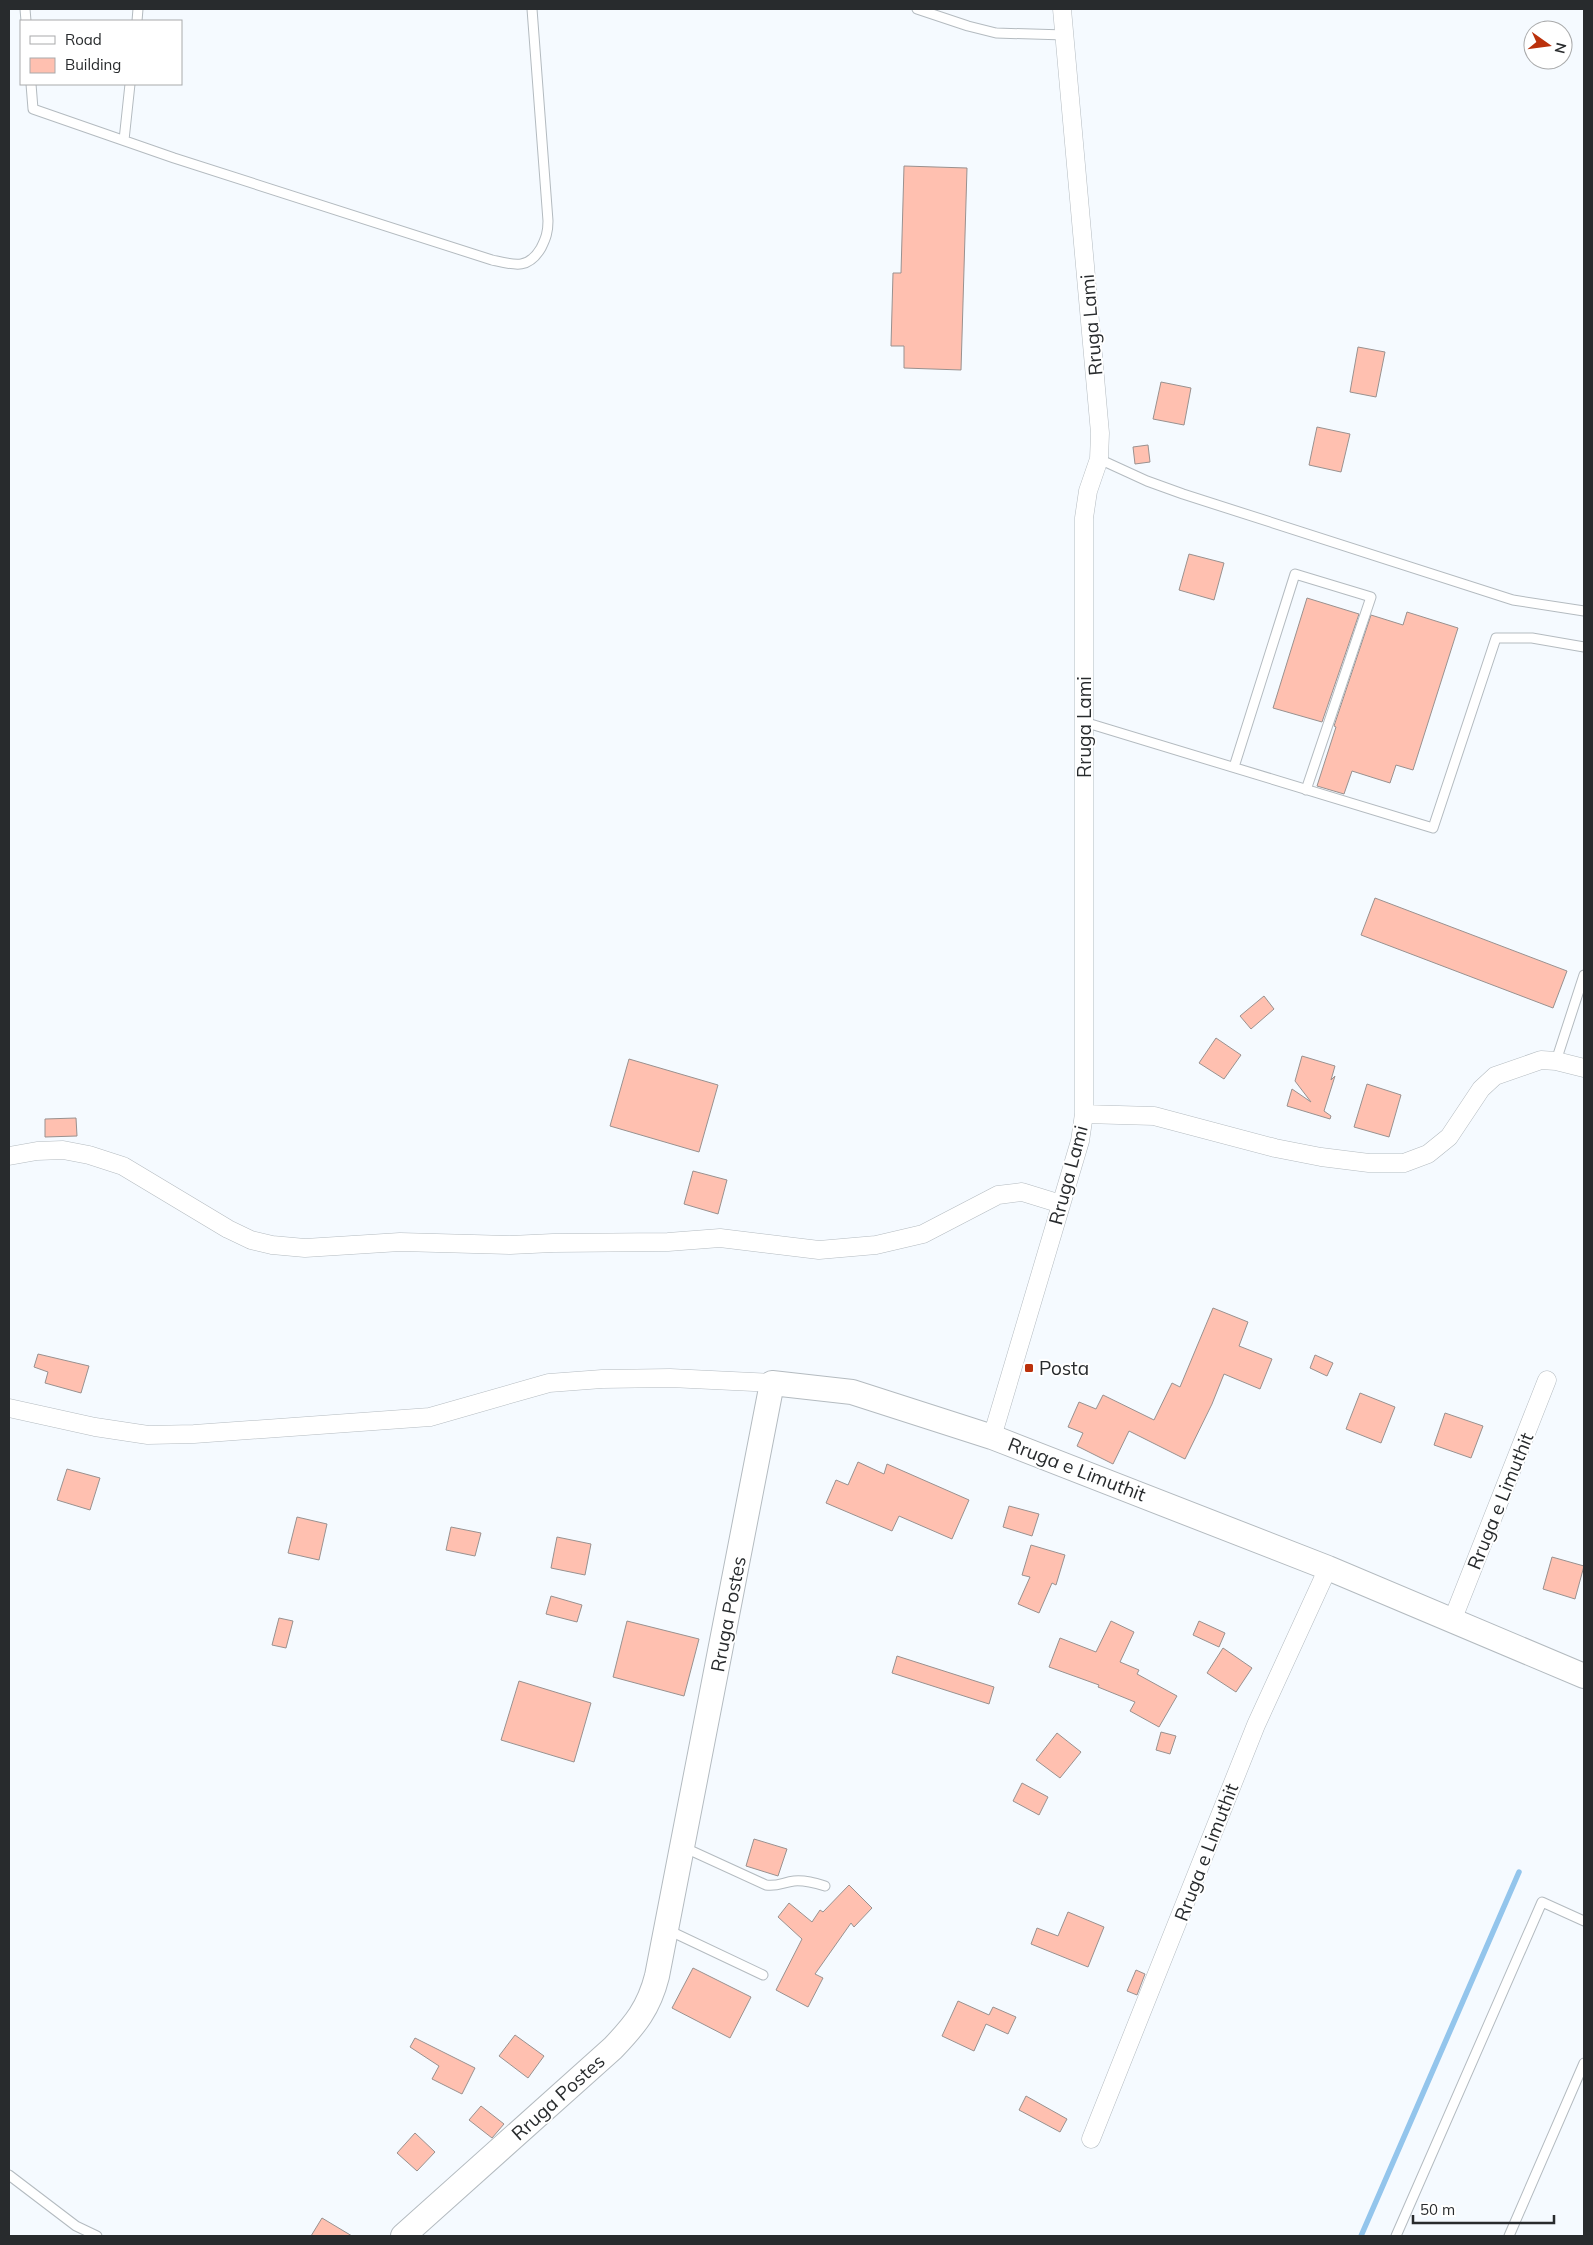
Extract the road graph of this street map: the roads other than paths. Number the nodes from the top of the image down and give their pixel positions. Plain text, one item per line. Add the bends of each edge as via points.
1 (532, 9) edge
2 (917, 9) edge
3 (1062, 9) edge
4 (1065, 35) junction
5 (30, 85) edge
6 (130, 85) edge
7 (124, 140) junction
8 (1098, 465) junction
9 (1584, 611) edge
10 (1584, 647) edge
11 (1084, 722) junction
12 (1234, 767) junction
13 (1306, 790) junction
14 (1584, 975) edge
15 (1556, 1061) junction
16 (1584, 1068) edge
17 (1084, 1114) junction
18 (9, 1156) edge
19 (1061, 1204) junction
20 (1547, 1380) dead end
21 (772, 1382) junction
22 (9, 1408) edge
23 (992, 1437) junction
24 (1328, 1568) junction
25 (1452, 1621) junction
26 (1584, 1676) edge
27 (682, 1846) junction
28 (825, 1886) dead end
29 (1584, 1920) edge
30 (666, 1928) junction
31 (764, 1975) dead end
32 (1584, 2062) edge
33 (1091, 2139) dead end
34 (9, 2174) edge
35 (97, 2236) edge
36 (404, 2236) edge
37 (1396, 2236) edge
38 (1508, 2236) edge

1 - 7 lane via 548,221 547,236 534,259 523,265 492,260
2 - 4 lane via 996,33
3 - 4 street, Rruga Lami
4 - 8 street, Rruga Lami via 1098,400
5 - 7 lane via 33,109
6 - 7 lane
8 - 9 lane via 1513,600
8 - 11 street, Rruga Lami via 1088,491 1084,518
10 - 13 lane via 1532,638 1496,638 1433,828
11 - 12 lane
11 - 17 street, Rruga Lami
12 - 13 lane
12 - 13 lane via 1296,574 1371,597
14 - 15 lane
15 - 16 street
15 - 17 street via 1541,1060 1495,1076 1481,1089 1449,1137 1428,1154 1404,1163 1369,1163 1321,1157 1154,1116
17 - 19 street, Rruga Lami via 1080,1141
18 - 19 street via 63,1150 89,1155 123,1166 251,1240 305,1248 400,1242 510,1245 720,1238 818,1250 876,1245 923,1234 998,1194 1022,1192
19 - 23 street, Rruga Lami
20 - 25 street, Rruga e Limuthit
21 - 22 street via 602,1379 549,1384 430,1417 194,1434 148,1435
21 - 23 street, Rruga e Limuthit via 852,1392
21 - 27 street, Rruga Postes
23 - 24 street, Rruga e Limuthit
24 - 25 street, Rruga e Limuthit
24 - 33 street, Rruga e Limuthit via 1256,1725
25 - 26 street, Rruga e Limuthit
27 - 28 lane via 766,1885 804,1880
27 - 30 street, Rruga Postes
29 - 37 lane via 1542,1902
30 - 31 lane
30 - 36 street, Rruga Postes via 652,1993 646,2009 632,2029
32 - 38 lane
34 - 35 lane via 76,2226

